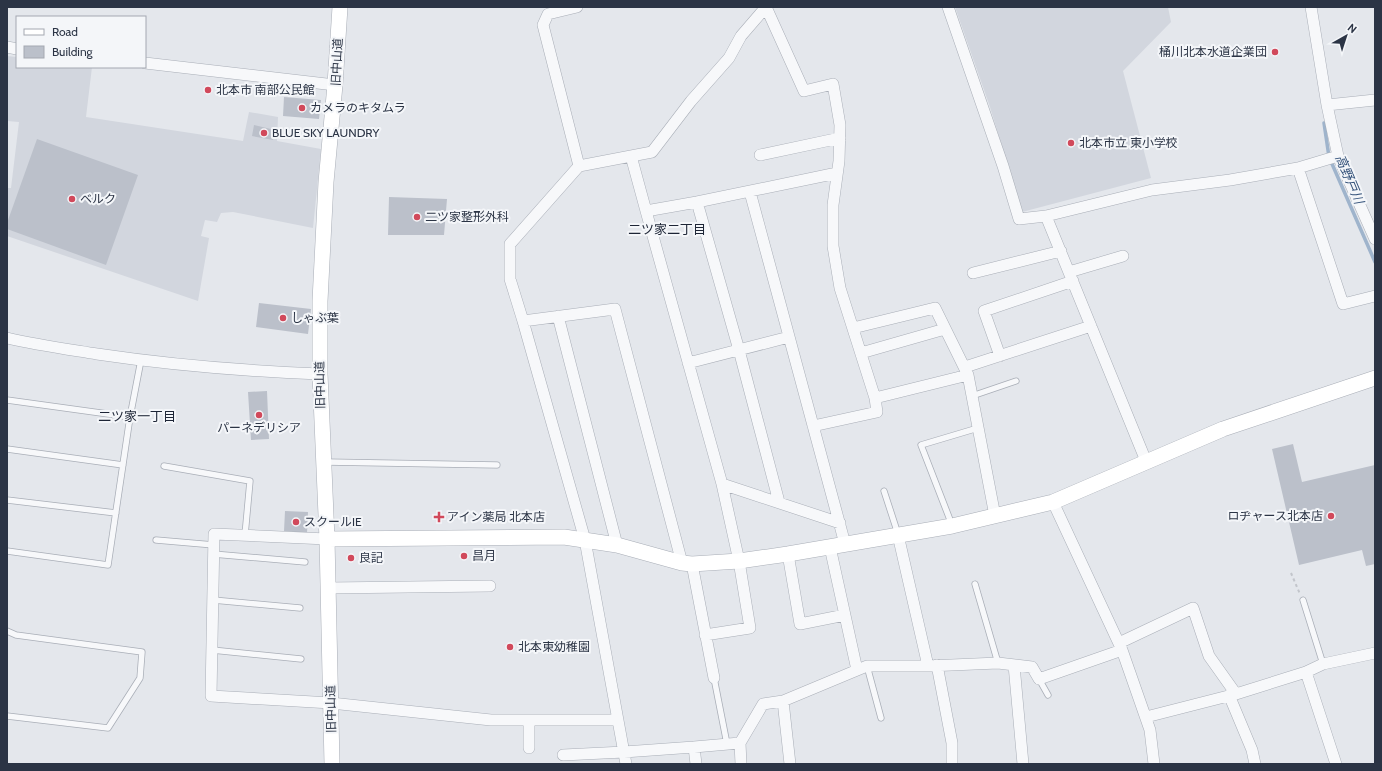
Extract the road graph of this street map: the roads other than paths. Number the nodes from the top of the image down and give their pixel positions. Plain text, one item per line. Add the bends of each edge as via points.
1 (340, 7) edge
2 (577, 7) edge
3 (766, 7) edge
4 (948, 7) edge
5 (1311, 7) edge
6 (146, 63) edge
7 (335, 85) junction
8 (1375, 100) edge
9 (1327, 105) junction
10 (840, 138) junction
11 (631, 156) junction
12 (760, 156) dead end
13 (1338, 156) junction
14 (579, 166) junction
15 (1298, 168) junction
16 (837, 173) junction
17 (750, 192) junction
18 (697, 202) junction
19 (646, 211) junction
20 (1046, 216) junction
21 (1375, 239) edge
22 (1061, 251) junction
23 (1124, 256) dead end
24 (973, 273) dead end
25 (1071, 276) junction
26 (1375, 296) edge
27 (558, 316) junction
28 (523, 321) junction
29 (1091, 326) junction
30 (853, 328) junction
31 (945, 329) junction
32 (789, 337) junction
33 (7, 338) edge
34 (739, 350) junction
35 (861, 353) junction
36 (1000, 356) junction
37 (141, 360) junction
38 (688, 363) junction
39 (967, 371) junction
40 (320, 374) junction
41 (1375, 378) edge
42 (1016, 381) dead end
43 (972, 396) junction
44 (875, 398) junction
45 (7, 400) edge
46 (130, 417) junction
47 (813, 426) junction
48 (978, 428) junction
49 (7, 449) edge
50 (1146, 461) junction
51 (323, 462) junction
52 (497, 464) dead end
53 (123, 465) junction
54 (164, 466) dead end
55 (722, 484) junction
56 (884, 491) dead end
57 (7, 500) edge
58 (779, 502) junction
59 (1053, 502) junction
60 (116, 513) junction
61 (995, 516) junction
62 (840, 523) junction
63 (952, 526) junction
64 (898, 534) junction
65 (245, 535) junction
66 (327, 539) junction
67 (156, 540) dead end
68 (585, 540) junction
69 (845, 544) junction
70 (617, 545) junction
71 (830, 547) junction
72 (213, 550) junction
73 (7, 551) edge
74 (788, 554) junction
75 (739, 561) junction
76 (305, 562) dead end
77 (687, 564) junction
78 (975, 584) dead end
79 (490, 586) dead end
80 (328, 588) junction
81 (212, 600) junction
82 (1303, 600) road end
83 (300, 608) dead end
84 (845, 616) junction
85 (7, 630) edge
86 (705, 635) junction
87 (1120, 647) junction
88 (212, 650) junction
89 (1375, 653) edge
90 (301, 659) dead end
91 (998, 662) junction
92 (1323, 664) junction
93 (933, 665) junction
94 (1014, 665) junction
95 (862, 668) junction
96 (1306, 672) junction
97 (714, 678) joint
98 (1039, 679) junction
99 (1232, 694) junction
100 (1048, 695) dead end
101 (783, 700) junction
102 (331, 703) junction
103 (7, 716) edge
104 (881, 718) dead end
105 (1146, 718) junction
106 (529, 720) junction
107 (618, 720) junction
108 (740, 743) junction
109 (727, 745) junction
110 (694, 747) junction
111 (529, 748) dead end
112 (624, 752) junction
113 (562, 755) dead end
114 (332, 764) edge
115 (626, 764) edge
116 (696, 764) edge
117 (741, 764) edge
118 (790, 764) edge
119 (952, 764) edge
120 (1022, 764) edge
121 (1154, 764) edge
122 (1255, 764) edge
123 (1336, 764) edge

1 - 7 street, 旧中山道
2 - 14 street via 548,14 543,25
3 - 10 street via 804,91 833,84
3 - 11 street via 741,36 729,58 691,101 652,152
4 - 20 street via 1019,219
5 - 9 street
6 - 7 street
7 - 40 street, 旧中山道 via 320,293
8 - 9 street
9 - 13 street
10 - 12 street
10 - 16 street
11 - 14 street
11 - 19 street
13 - 15 street
13 - 21 street
14 - 28 street via 510,244 510,279
15 - 20 street via 1152,190
15 - 26 street via 1343,304
16 - 17 street
16 - 30 street via 833,205 833,246 840,288
17 - 18 street
17 - 32 street
18 - 19 street
18 - 34 street
19 - 38 street
20 - 22 street
22 - 24 street
22 - 25 street
23 - 25 street
25 - 29 street
25 - 36 street via 984,311
27 - 28 street
27 - 70 street
27 - 77 street via 615,308
28 - 68 street
29 - 36 street
29 - 50 street
30 - 31 street via 935,308
30 - 35 street
31 - 35 street
31 - 39 street
32 - 34 street
32 - 47 street
33 - 37 street
34 - 38 street
34 - 58 street
35 - 44 street
36 - 39 street
37 - 40 street via 260,372
37 - 46 lane
38 - 55 street
39 - 43 street
39 - 44 street
40 - 51 street, 旧中山道
41 - 50 street via 1223,429
42 - 43 lane
43 - 48 street
44 - 47 street via 877,412
45 - 46 lane
46 - 53 lane
47 - 62 street
48 - 61 street
48 - 63 lane via 921,445
49 - 53 lane
50 - 59 street
51 - 52 lane
51 - 66 street, 旧中山道
53 - 60 lane
54 - 65 lane via 250,481
55 - 58 street
55 - 75 street
56 - 64 lane
57 - 60 lane
58 - 62 street
59 - 61 street
59 - 87 street
60 - 73 lane via 108,565
61 - 63 street
62 - 69 street
63 - 64 street
64 - 69 street
64 - 93 street
65 - 66 street
65 - 72 street via 214,534
66 - 68 street via 564,537
66 - 80 street, 旧中山道
67 - 72 lane
68 - 70 street
68 - 107 street
69 - 71 street
70 - 77 street
71 - 74 street
71 - 84 street
72 - 76 lane
72 - 81 street
74 - 75 street
74 - 84 street via 800,624
75 - 77 street
75 - 86 street via 750,628
77 - 86 street
78 - 91 lane
79 - 80 street
80 - 102 street, 旧中山道
81 - 83 lane
81 - 88 street
82 - 92 lane
84 - 95 street
85 - 103 lane via 16,635 142,652 140,678 108,728
86 - 97 street
87 - 98 street
87 - 99 street via 1193,608 1209,656
87 - 105 street
88 - 90 lane
88 - 102 street via 211,696
89 - 92 street
91 - 93 street
91 - 94 street
92 - 96 street
93 - 95 street
93 - 119 street via 952,743
94 - 98 street via 1032,667
94 - 120 street
95 - 101 street
95 - 104 lane
96 - 99 street
96 - 123 street
97 - 109 lane
98 - 100 lane
99 - 105 street
99 - 122 street
101 - 108 street via 763,704
101 - 118 street
102 - 106 street via 491,720
102 - 114 street, 旧中山道
105 - 121 street
106 - 107 street
106 - 111 street
107 - 112 street
108 - 109 street
108 - 117 street
109 - 110 street
110 - 112 street
110 - 116 street
112 - 113 street
112 - 115 street

